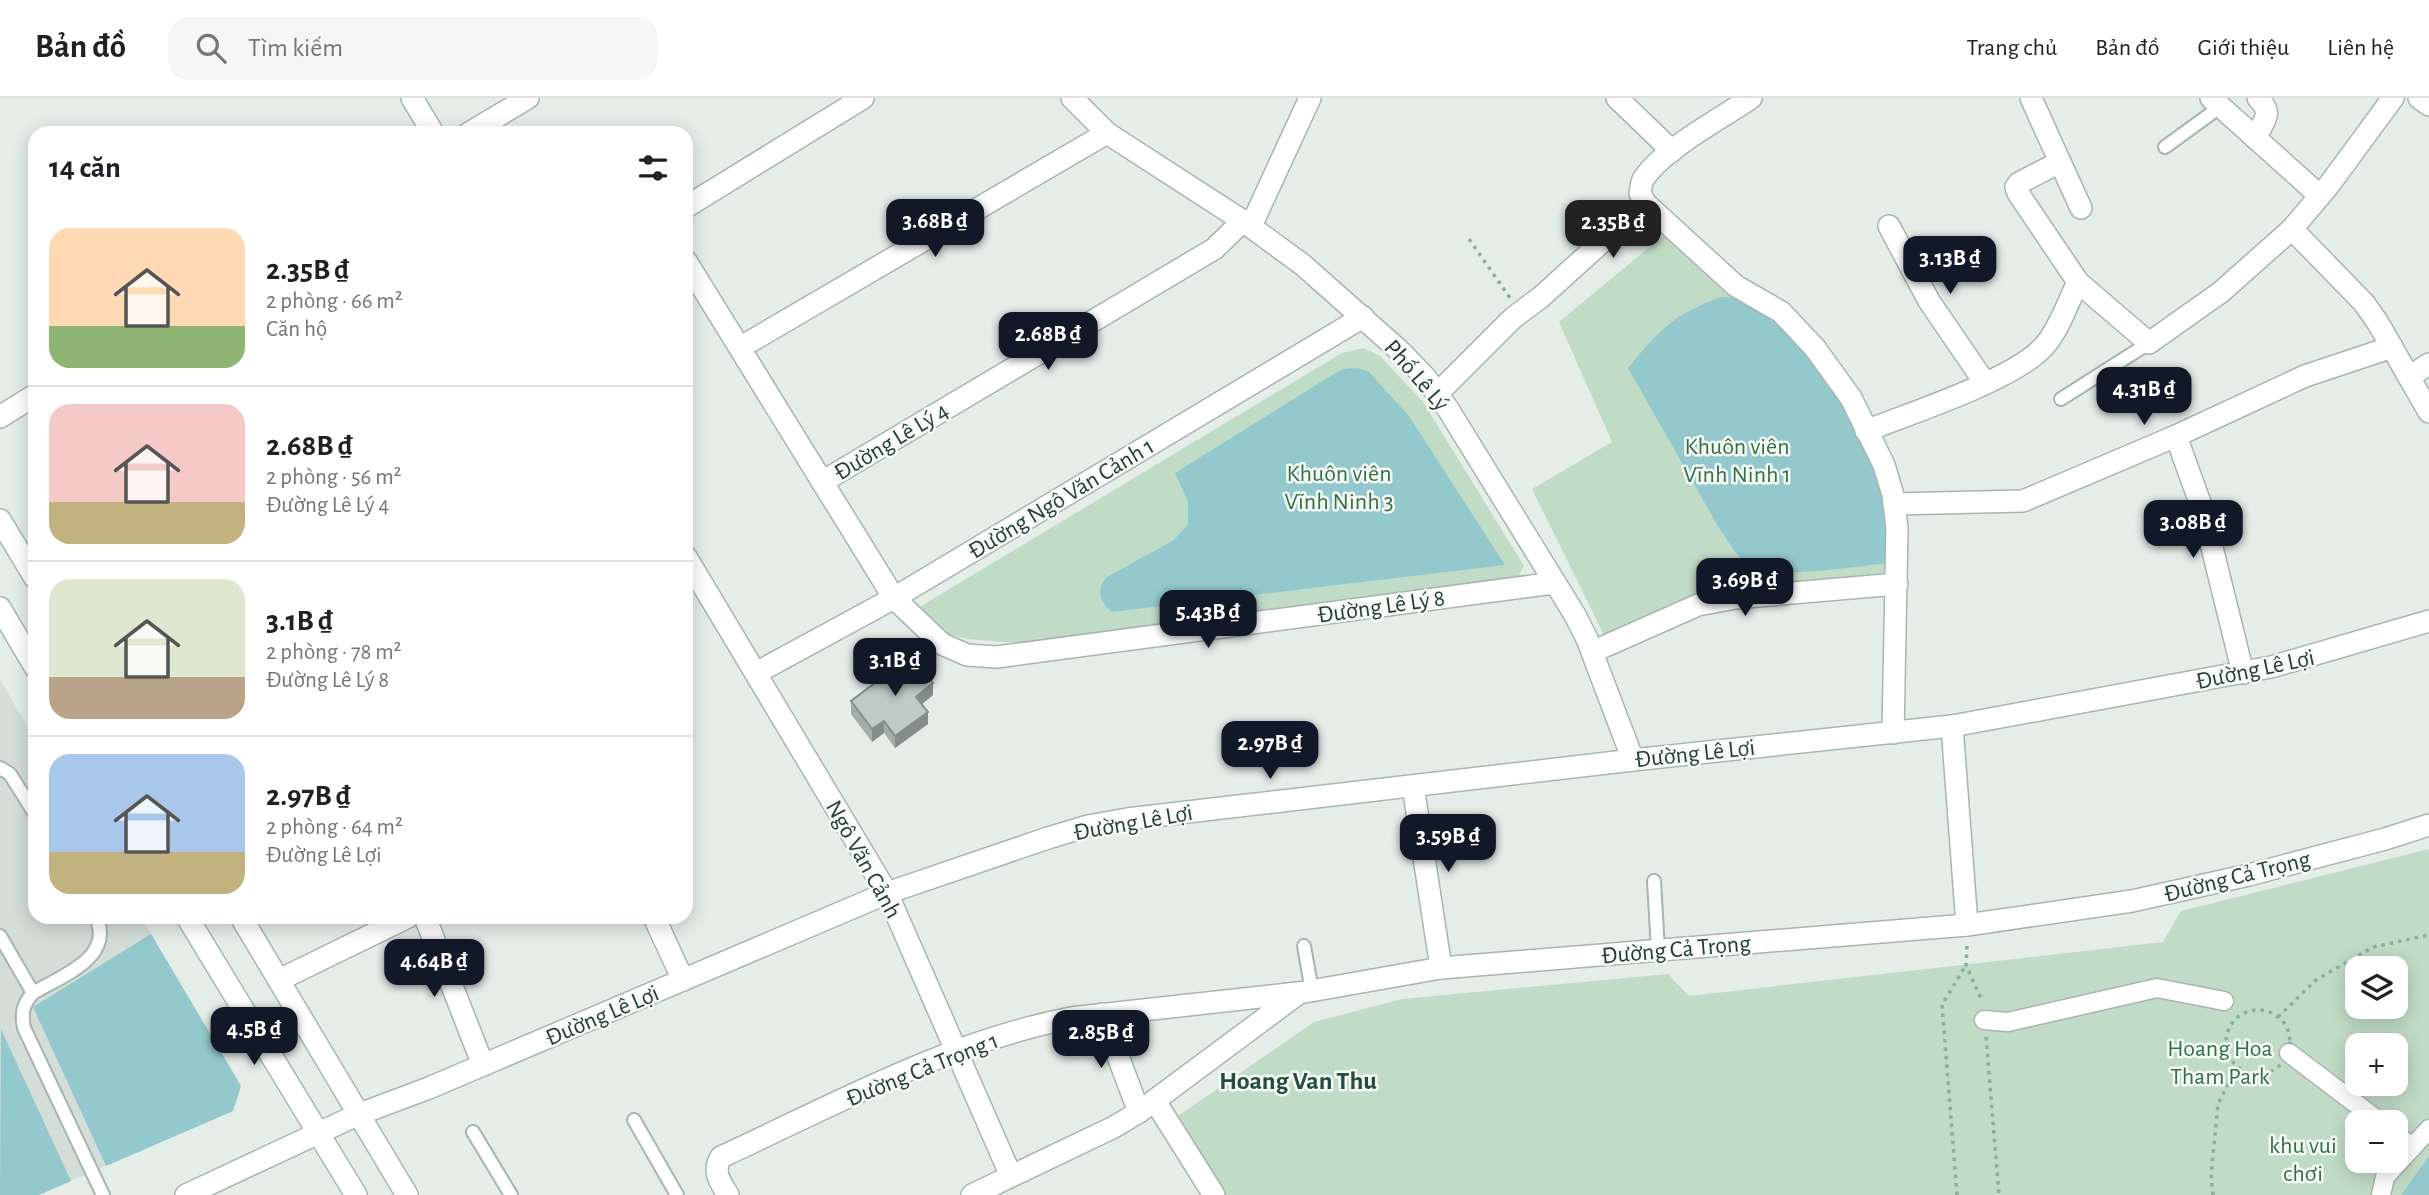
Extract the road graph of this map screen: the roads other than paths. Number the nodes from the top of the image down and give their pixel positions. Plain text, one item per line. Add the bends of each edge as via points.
1 (412, 98) edge
2 (863, 98) edge
3 (1072, 98) edge
4 (1310, 98) edge
5 (1617, 98) edge
6 (1751, 98) edge
7 (2031, 98) edge
8 (2258, 98) edge
9 (2393, 98) edge
10 (2419, 98) edge
11 (522, 99) edge
12 (2216, 102) edge
13 (2429, 105) edge
14 (429, 126) edge
15 (480, 126) edge
16 (1107, 133) junction
17 (2255, 138) junction
18 (2165, 146) dead end
19 (1672, 151) junction
20 (2060, 162) junction
21 (2320, 196) junction
22 (693, 202) edge
23 (1645, 202) junction
24 (2081, 208) dead end
25 (1247, 223) junction
26 (1889, 226) dead end
27 (2292, 229) junction
28 (693, 272) edge
29 (2078, 282) junction
30 (1363, 317) junction
31 (2149, 343) junction
32 (741, 347) junction
33 (2392, 347) junction
34 (2429, 364) edge
35 (2409, 377) junction
36 (1985, 383) junction
37 (1437, 394) junction
38 (2061, 399) dead end
39 (28, 400) edge
40 (2429, 412) edge
41 (0, 417) edge
42 (1866, 431) junction
43 (2176, 436) junction
44 (822, 482) junction
45 (1894, 505) junction
46 (0, 520) edge
47 (28, 566) edge
48 (693, 568) edge
49 (1554, 583) junction
50 (1897, 584) junction
51 (894, 598) junction
52 (0, 608) edge
53 (2429, 621) edge
54 (1592, 652) junction
55 (28, 655) edge
56 (756, 673) junction
57 (2243, 673) junction
58 (1952, 726) junction
59 (1893, 733) junction
60 (1633, 760) junction
61 (0, 768) edge
62 (1413, 786) junction
63 (28, 803) edge
64 (2429, 825) edge
65 (1654, 881) dead end
66 (887, 893) junction
67 (99, 924) edge
68 (191, 924) edge
69 (245, 924) edge
70 (394, 924) edge
71 (428, 924) edge
72 (657, 924) edge
73 (1967, 925) junction
74 (0, 936) edge
75 (1304, 946) dead end
76 (1658, 950) junction
77 (1441, 968) junction
78 (279, 980) junction
79 (683, 980) junction
80 (1306, 992) junction
81 (33, 993) junction
82 (2224, 1001) dead end
83 (1102, 1014) junction
84 (1984, 1020) road end
85 (955, 1050) junction
86 (2289, 1053) road end
87 (483, 1065) junction
88 (1147, 1106) junction
89 (2364, 1110) edge
90 (357, 1115) junction
91 (634, 1120) dead end
92 (2429, 1129) edge
93 (319, 1132) junction
94 (473, 1132) dead end
95 (2408, 1144) edge
96 (2412, 1148) junction
97 (1010, 1176) junction
98 (103, 1195) edge
99 (186, 1195) edge
100 (356, 1195) edge
101 (407, 1195) edge
102 (510, 1195) edge
103 (677, 1195) edge
104 (728, 1195) edge
105 (972, 1195) edge
106 (1214, 1195) edge
107 (2381, 1195) edge

1 - 14 street
2 - 22 street
3 - 16 street, Phố Lê Lý
4 - 25 street
5 - 19 street
6 - 19 street
7 - 20 street
8 - 17 street via 2268,114
9 - 21 street
10 - 13 street
11 - 15 street
12 - 17 street
12 - 18 lane
16 - 25 street, Phố Lê Lý
16 - 32 street
17 - 21 street
19 - 23 street via 1642,179 1640,193
20 - 24 street
20 - 29 street via 2016,187
21 - 27 street
23 - 37 street
23 - 42 street via 1736,286 1781,312 1815,348 1851,398
25 - 30 street, Phố Lê Lý
25 - 44 street, Đường Lê Lý 4 via 1214,249
26 - 36 street via 1929,301
27 - 31 street via 2221,292
27 - 33 street via 2364,303
28 - 32 street, Đường Lê Lý 8
29 - 31 street
29 - 36 street via 2045,345 2025,363
30 - 37 street, Phố Lê Lý
30 - 51 street, Đường Ngô Văn Cảnh 1
31 - 38 lane
32 - 44 street, Đường Lê Lý 8
33 - 35 street
33 - 43 street via 2305,376
34 - 35 street
35 - 40 street
36 - 42 street
37 - 49 street, Phố Lê Lý
39 - 41 street
42 - 45 street via 1884,465
43 - 45 street via 2023,500
43 - 57 street via 2203,511
44 - 51 street, Đường Lê Lý 8
45 - 50 street
46 - 47 street
48 - 56 street, Ngô Văn Cảnh
49 - 51 street, Đường Lê Lý 8 via 997,657 967,655 942,644
49 - 54 street, Phố Lê Lý
50 - 54 street via 1709,602
50 - 59 street
51 - 56 street, Đường Ngô Văn Cảnh 1
52 - 55 street
53 - 57 street, Đường Lê Lợi via 2307,659
54 - 60 street, Phố Lê Lý
56 - 66 street, Ngô Văn Cảnh
57 - 58 street, Đường Lê Lợi
58 - 59 street, Đường Lê Lợi
58 - 73 street
59 - 60 street, Đường Lê Lợi
60 - 62 street, Đường Lê Lợi
61 - 63 lane via 10,774
62 - 66 street, Đường Lê Lợi via 1088,826
62 - 77 street
64 - 73 street, Đường Cả Trọng via 2186,890
65 - 76 lane
66 - 79 street, Đường Lê Lợi
66 - 85 street, Ngô Văn Cảnh
67 - 81 lane via 101,941 95,953
68 - 93 street
69 - 78 street
70 - 78 street
71 - 87 street
72 - 79 street
73 - 76 street, Đường Cả Trọng
74 - 81 lane
75 - 80 lane
76 - 77 street, Đường Cả Trọng
77 - 80 street, Đường Cả Trọng
78 - 90 street
79 - 87 street, Đường Lê Lợi
80 - 83 street, Đường Cả Trọng 1
80 - 88 street, Đường Cả Trọng
81 - 98 lane via 21,1014 24,1028
82 - 84 street via 2157,988 2008,1022
83 - 85 street, Đường Cả Trọng 1 via 1040,1024
83 - 88 street
85 - 97 street, Ngô Văn Cảnh
85 - 104 street, Đường Cả Trọng 1 via 721,1157 716,1173
86 - 89 street
87 - 90 street, Đường Lê Lợi
88 - 97 street, Đường Cả Trọng
88 - 106 street
90 - 93 street, Đường Lê Lợi
90 - 101 street
91 - 103 lane
92 - 96 street
93 - 99 street, Đường Lê Lợi
93 - 100 street
94 - 102 lane
95 - 96 street
96 - 107 street via 2385,1177
97 - 105 street, Đường Cả Trọng

